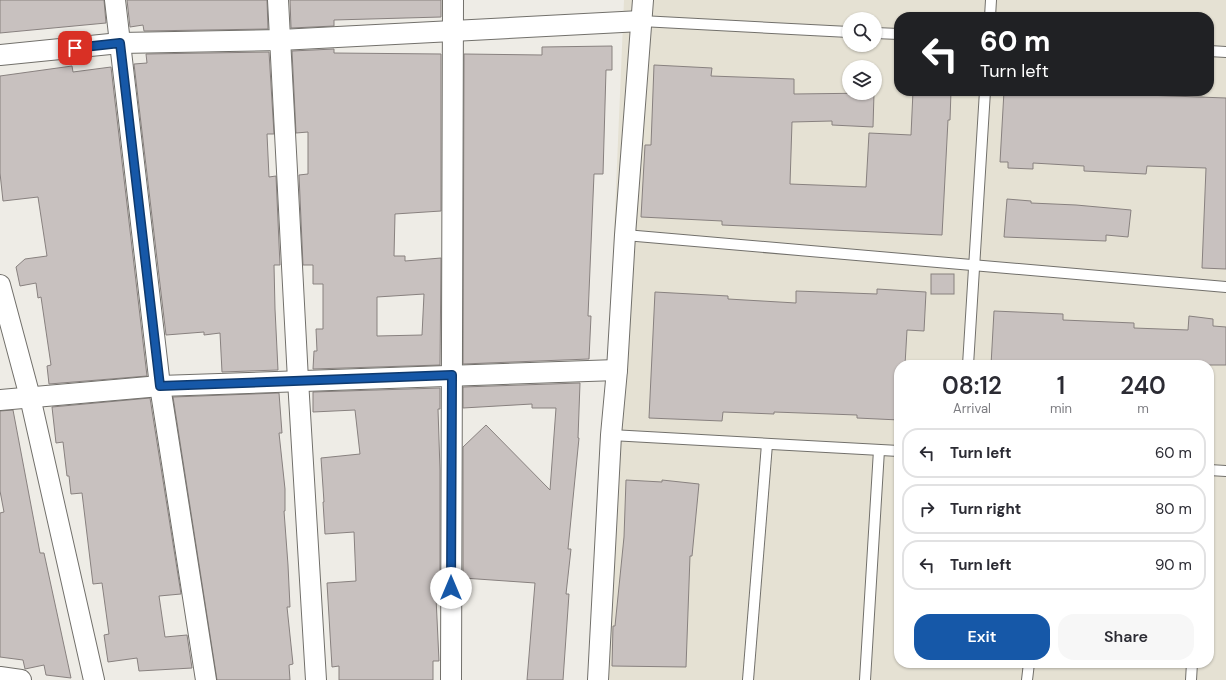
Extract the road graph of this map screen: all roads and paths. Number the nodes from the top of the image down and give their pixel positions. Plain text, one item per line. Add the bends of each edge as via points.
1 (115, 0) edge
2 (278, 0) edge
3 (453, 0) edge
4 (643, 0) edge
5 (991, 0) edge
6 (990, 12) edge
7 (641, 22) junction
8 (452, 31) junction
9 (842, 32) edge
10 (882, 33) edge
11 (894, 34) edge
12 (280, 40) junction
13 (120, 43) junction
14 (1214, 51) edge
15 (1226, 52) edge
16 (0, 55) edge
17 (985, 96) edge
18 (625, 235) junction
19 (975, 264) junction
20 (0, 284) edge
21 (1226, 287) edge
22 (968, 360) edge
23 (617, 370) junction
24 (452, 375) junction
25 (298, 380) junction
26 (160, 386) junction
27 (30, 397) junction
28 (0, 400) edge
29 (612, 434) junction
30 (767, 444) junction
31 (879, 450) junction
32 (894, 451) edge
33 (1214, 470) edge
34 (1226, 471) edge
35 (1028, 668) edge
36 (1192, 668) edge
37 (0, 678) edge
38 (21, 680) edge
39 (94, 680) edge
40 (206, 680) edge
41 (316, 680) edge
42 (451, 680) edge
43 (598, 680) edge
44 (748, 680) edge
45 (864, 680) edge
46 (1027, 680) edge
47 (1191, 680) edge

1 - 13 street
2 - 12 street
3 - 8 street
4 - 7 street
5 - 6 lane
7 - 8 street
7 - 9 lane
7 - 18 street
8 - 12 street
8 - 24 street
10 - 11 lane
12 - 13 street
12 - 25 street
13 - 16 street
13 - 26 street
14 - 15 lane
17 - 19 lane
18 - 19 lane
18 - 23 street
19 - 21 lane
19 - 22 lane
20 - 27 street
23 - 24 street
23 - 29 street
24 - 25 street
24 - 42 street
25 - 26 street
25 - 41 street
26 - 27 street
26 - 40 street
27 - 28 street
27 - 39 street
29 - 30 lane
29 - 43 street
30 - 31 lane
30 - 44 lane
31 - 32 lane
31 - 45 lane
33 - 34 lane
35 - 46 lane
36 - 47 lane
37 - 38 street

